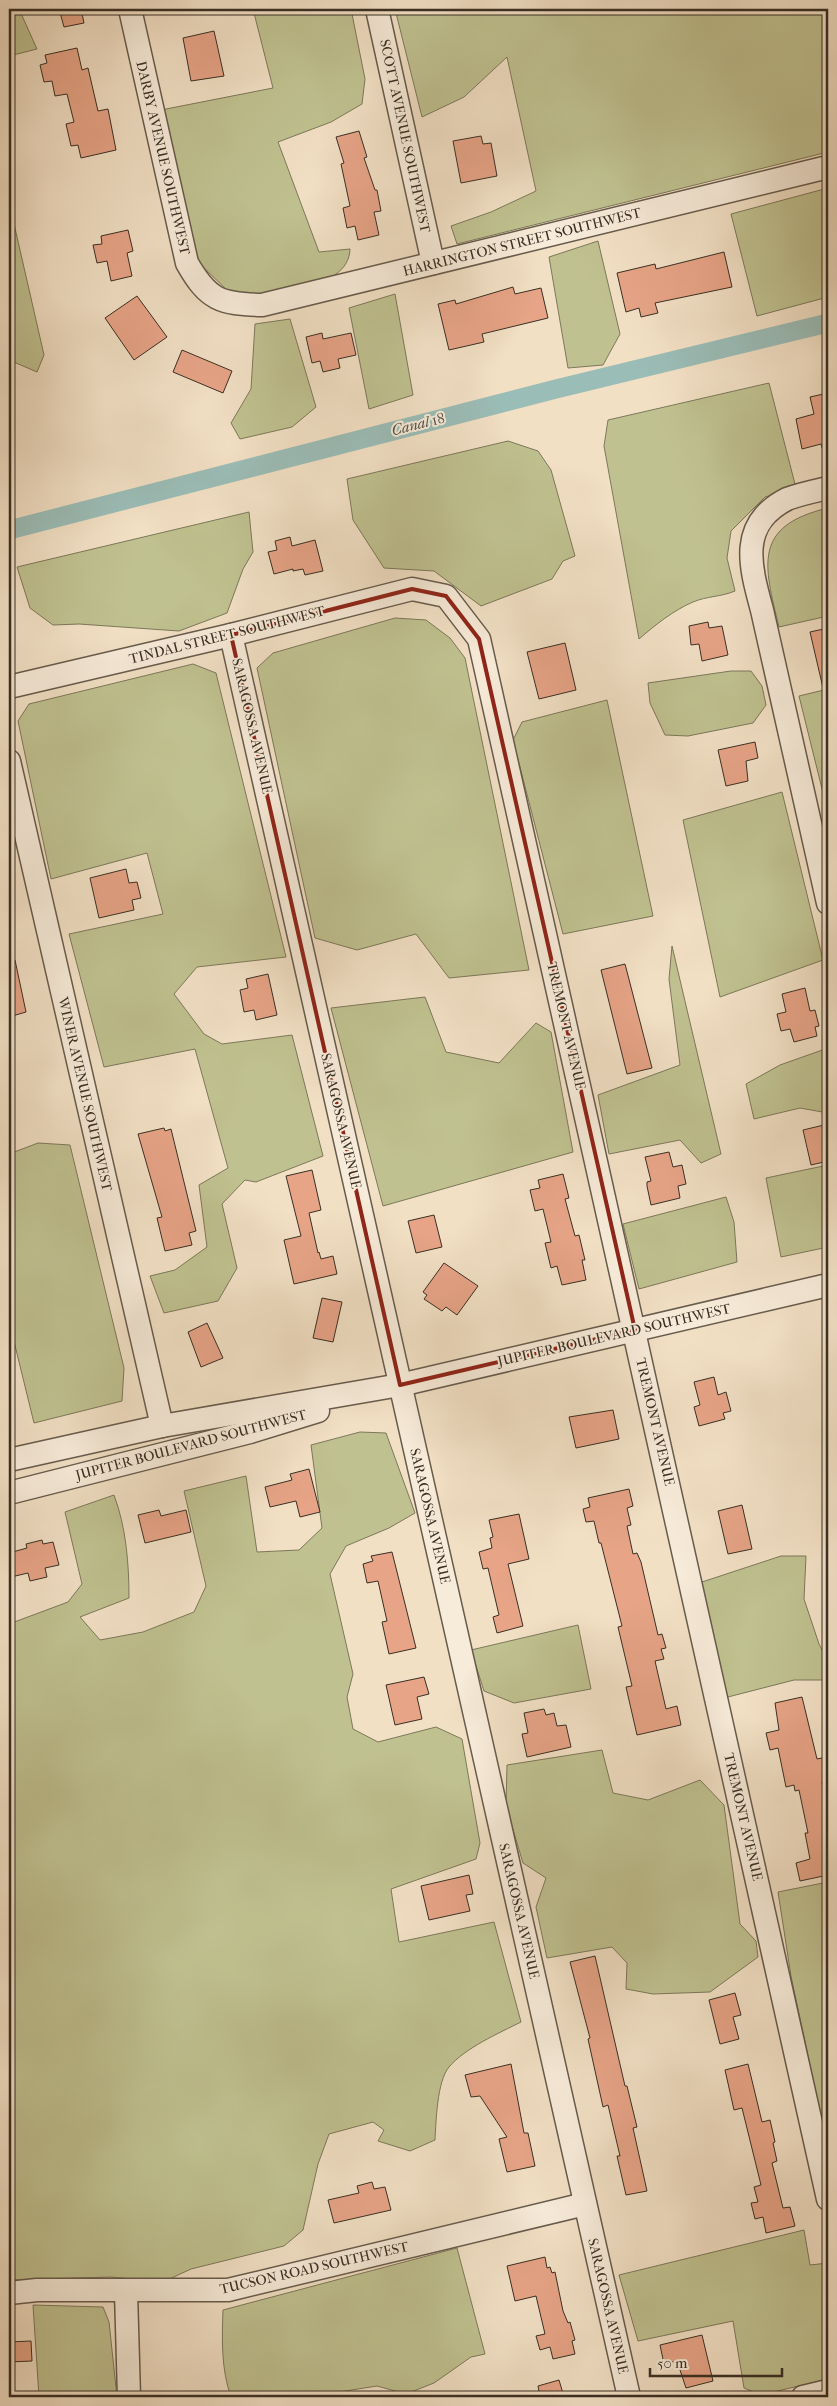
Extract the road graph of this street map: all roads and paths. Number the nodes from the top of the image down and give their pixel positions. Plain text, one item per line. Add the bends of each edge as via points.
1 (130, 9) edge
2 (377, 9) edge
3 (828, 167) edge
4 (433, 263) junction
5 (215, 297) joint
6 (828, 488) edge
7 (446, 596) joint
8 (231, 635) junction
9 (9, 687) edge
10 (9, 761) edge
11 (828, 903) edge
12 (828, 1285) edge
13 (635, 1330) junction
14 (400, 1385) junction
15 (162, 1426) junction
16 (9, 1460) edge
17 (9, 1493) edge
18 (828, 2199) edge
19 (584, 2204) junction
20 (9, 2292) edge
21 (126, 2292) junction
22 (828, 2391) edge
23 (129, 2397) edge
24 (629, 2397) edge
25 (803, 2397) edge

1 - 5 street, DARBY AVENUE SOUTHWEST via 187,263 199,284
2 - 4 street, SCOTT AVENUE SOUTHWEST
3 - 4 street, HARRINGTON STREET SOUTHWEST
4 - 5 street, HARRINGTON STREET SOUTHWEST via 262,305 232,304
6 - 11 street via 788,499 764,516 751,539 751,572
7 - 8 street, TINDAL STREET SOUTHWEST via 412,589
7 - 13 street, TREMONT AVENUE via 479,639
8 - 9 street, TINDAL STREET SOUTHWEST
8 - 14 street, SARAGOSSA AVENUE
10 - 15 street, WINER AVENUE SOUTHWEST
12 - 13 street, JUPITER BOULEVARD SOUTHWEST
13 - 14 street, JUPITER BOULEVARD SOUTHWEST
13 - 18 street, TREMONT AVENUE
14 - 15 street, JUPITER BOULEVARD SOUTHWEST
14 - 17 street, JUPITER BOULEVARD SOUTHWEST via 250,1432
14 - 19 street, SARAGOSSA AVENUE
15 - 16 street, JUPITER BOULEVARD SOUTHWEST
19 - 21 street, TUCSON ROAD SOUTHWEST via 228,2290
19 - 24 street, SARAGOSSA AVENUE
20 - 21 street, TUCSON ROAD SOUTHWEST
21 - 23 street
22 - 25 street

